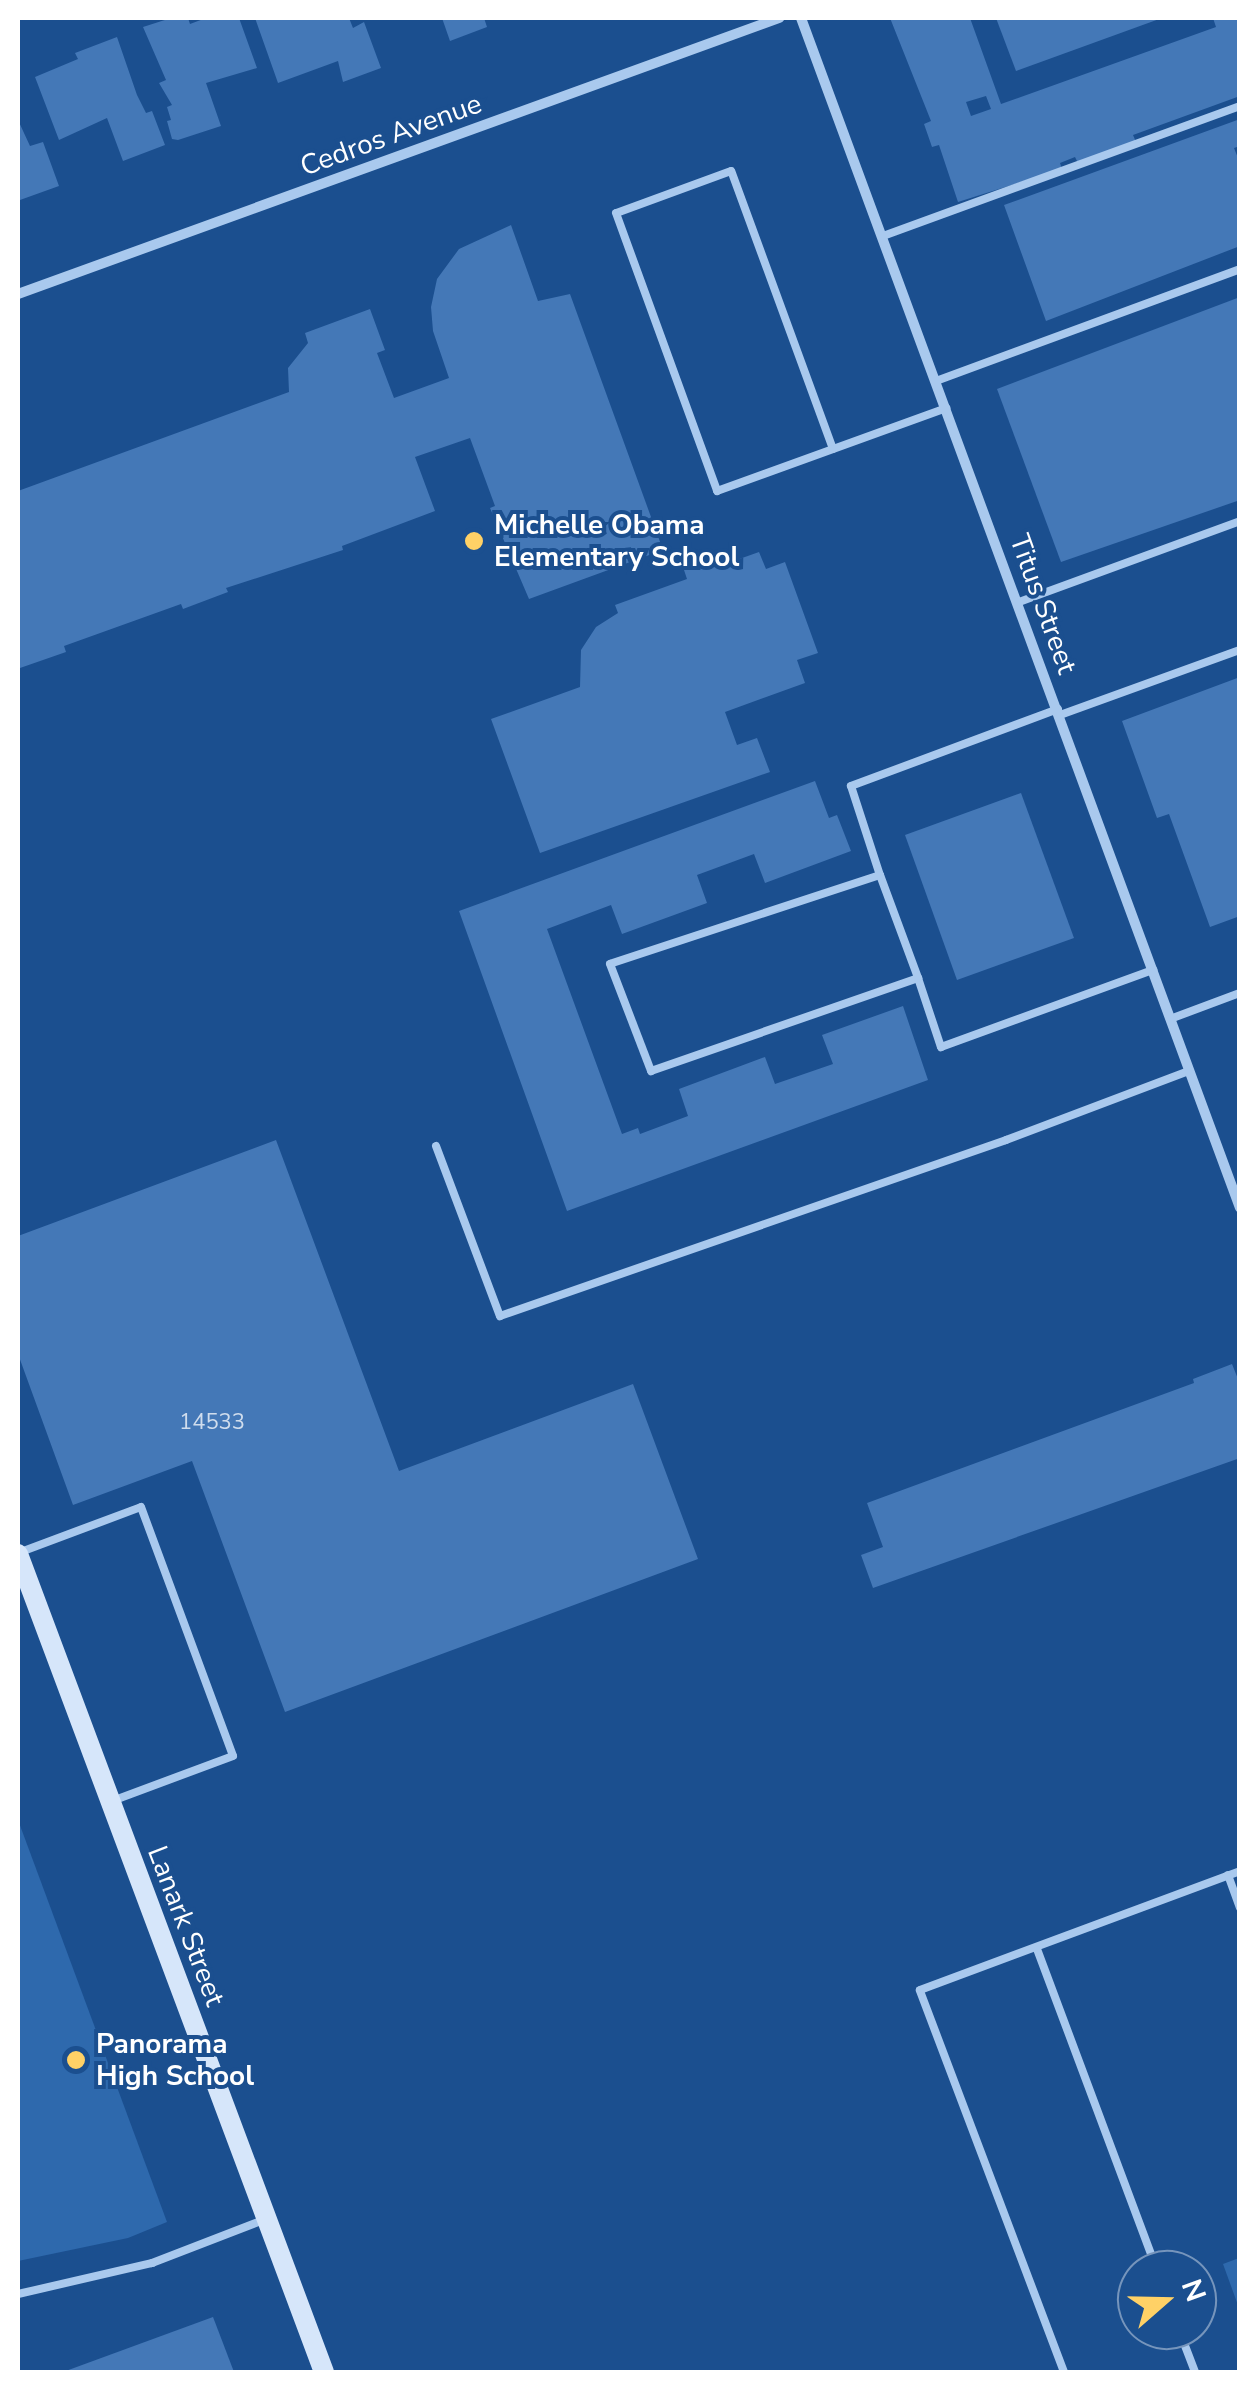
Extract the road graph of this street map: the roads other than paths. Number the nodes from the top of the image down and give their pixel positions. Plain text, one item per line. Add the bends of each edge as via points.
1 (779, 18) edge
2 (801, 18) edge
3 (1240, 106) edge
4 (882, 236) junction
5 (1240, 270) edge
6 (18, 294) edge
7 (936, 381) junction
8 (946, 408) junction
9 (833, 448) junction
10 (1240, 521) edge
11 (1018, 602) junction
12 (1240, 650) edge
13 (1059, 712) junction
14 (880, 874) junction
15 (1153, 970) junction
16 (918, 978) junction
17 (1240, 993) edge
18 (1170, 1019) junction
19 (1188, 1071) junction
20 (436, 1146) dead end
21 (1240, 1208) edge
22 (18, 1554) edge
23 (110, 1802) junction
24 (1240, 1871) edge
25 (1228, 1876) junction
26 (1240, 1908) edge
27 (1036, 1949) junction
28 (266, 2218) junction
29 (1149, 2250) edge
30 (18, 2294) edge
31 (324, 2372) edge
32 (1064, 2372) edge

1 - 6 street, Cedros Avenue
2 - 4 street, Titus Street
3 - 4 lane
4 - 7 street, Titus Street
5 - 7 lane
7 - 8 street, Titus Street
8 - 9 lane
8 - 11 street, Titus Street
9 - 9 lane via 716,491 616,213 731,171
10 - 11 lane
11 - 13 street, Titus Street
12 - 13 lane
13 - 14 lane via 851,786
13 - 15 street, Titus Street
14 - 16 lane
14 - 16 lane via 610,964 651,1071
15 - 16 lane via 941,1047
15 - 18 street, Titus Street
17 - 18 lane
18 - 19 street, Titus Street
19 - 20 lane via 500,1316
19 - 21 street, Titus Street
22 - 23 street, Lanark Street
22 - 23 lane via 141,1508 148,1525 233,1756
23 - 28 street, Lanark Street
24 - 25 lane
25 - 26 lane
25 - 27 lane
27 - 29 lane
27 - 32 lane via 920,1990
28 - 30 lane via 152,2263
28 - 31 street, Lanark Street

